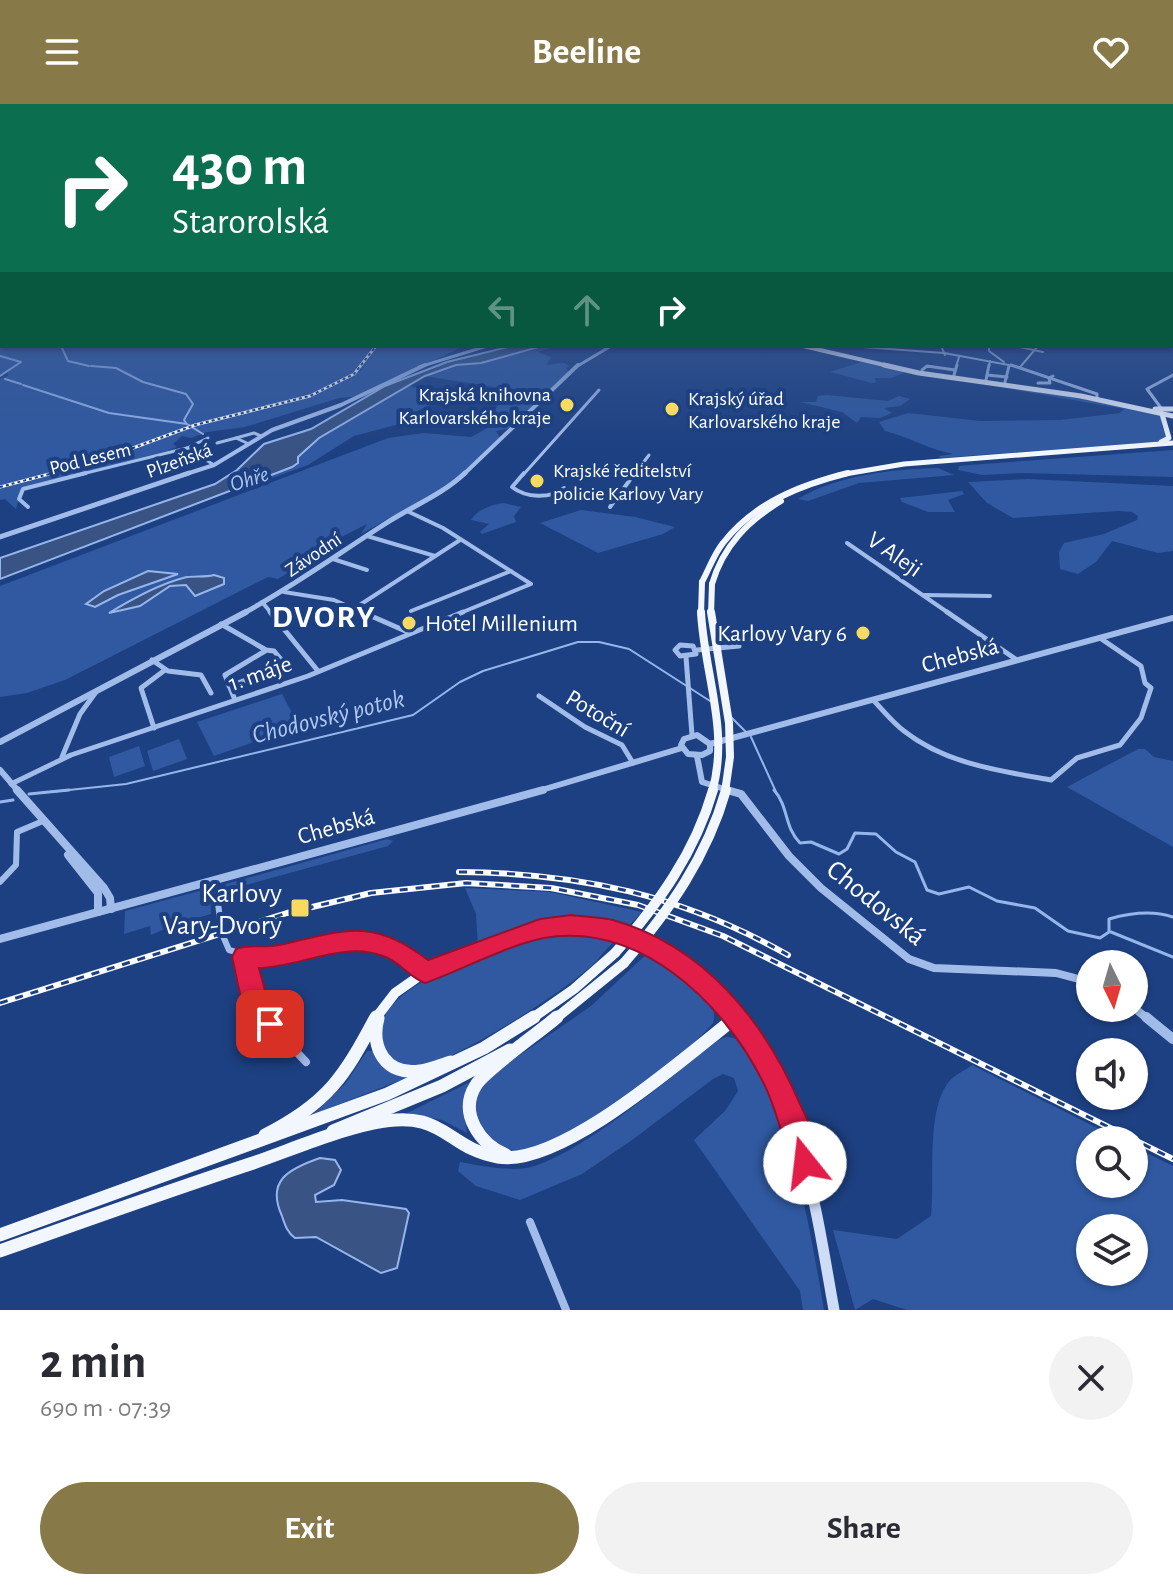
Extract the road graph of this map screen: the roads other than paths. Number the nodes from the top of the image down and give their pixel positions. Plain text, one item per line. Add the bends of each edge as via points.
1 (481, 348) edge
2 (607, 348) edge
3 (812, 348) edge
4 (870, 348) edge
5 (942, 348) edge
6 (989, 348) edge
7 (1036, 348) edge
8 (1043, 352) dead end
9 (945, 355) junction
10 (959, 357) junction
11 (994, 359) junction
12 (1021, 366) junction
13 (922, 370) dead end
14 (1007, 372) junction
15 (1016, 372) dead end
16 (987, 375) junction
17 (1173, 375) edge
18 (1054, 376) junction
19 (986, 380) dead end
20 (1038, 383) dead end
21 (599, 390) dead end
22 (1154, 398) junction
23 (1097, 399) junction
24 (1172, 409) edge
25 (1165, 413) edge
26 (1165, 428) junction
27 (1173, 434) edge
28 (261, 436) junction
29 (208, 438) dead end
30 (236, 438) junction
31 (217, 443) dead end
32 (249, 444) junction
33 (1173, 444) edge
34 (1145, 445) junction
35 (187, 448) junction
36 (649, 455) dead end
37 (952, 461) junction
38 (214, 465) junction
39 (564, 488) dead end
40 (28, 507) dead end
41 (610, 507) dead end
42 (406, 511) junction
43 (367, 536) junction
44 (0, 537) edge
45 (460, 540) junction
46 (847, 543) dead end
47 (435, 556) junction
48 (333, 559) junction
49 (367, 570) dead end
50 (512, 571) junction
51 (284, 592) junction
52 (922, 595) junction
53 (990, 596) dead end
54 (262, 602) junction
55 (354, 609) junction
56 (411, 611) dead end
57 (1173, 618) edge
58 (220, 624) junction
59 (410, 633) junction
60 (1100, 638) junction
61 (739, 646) dead end
62 (266, 650) junction
63 (697, 650) junction
64 (686, 657) junction
65 (151, 660) junction
66 (1018, 660) junction
67 (165, 670) junction
68 (318, 671) junction
69 (229, 686) junction
70 (100, 688) junction
71 (211, 693) dead end
72 (539, 696) dead end
73 (235, 700) junction
74 (873, 700) junction
75 (154, 728) junction
76 (692, 735) junction
77 (0, 742) edge
78 (710, 744) junction
79 (682, 748) junction
80 (697, 756) junction
81 (62, 758) junction
82 (633, 765) junction
83 (0, 770) edge
84 (11, 784) junction
85 (43, 821) junction
86 (65, 846) junction
87 (215, 880) junction
88 (0, 882) edge
89 (111, 909) junction
90 (98, 912) junction
91 (220, 919) tunnel mouth
92 (223, 936) tunnel mouth
93 (0, 939) edge
94 (244, 957) junction
95 (619, 958) junction
96 (425, 972) junction
97 (1076, 978) edge
98 (387, 1002) junction
99 (1148, 1017) edge
100 (735, 1018) junction
101 (539, 1033) junction
102 (1173, 1039) edge
103 (471, 1056) junction
104 (306, 1062) dead end
105 (236, 1150) junction
106 (277, 1154) junction
107 (518, 1158) junction
108 (530, 1222) dead end
109 (0, 1235) edge
110 (0, 1251) edge
111 (566, 1310) edge
112 (834, 1310) edge

1 - 28 street, Plzeňská via 409,372
2 - 42 street, Závodní via 579,364 463,478
3 - 23 main road via 929,375
4 - 9 street
5 - 9 street
6 - 11 street
7 - 8 street
7 - 12 street
9 - 10 street
10 - 11 street
10 - 13 street via 954,373
11 - 14 street
11 - 16 street
12 - 14 street
12 - 18 street
14 - 15 street
14 - 16 street
16 - 19 street
17 - 22 street via 1147,389
18 - 20 street via 1050,383
18 - 23 street via 1097,394
21 - 39 street via 512,488 552,497
22 - 24 street
22 - 25 street
23 - 25 main road
24 - 25 main road
25 - 26 highway
26 - 27 highway
26 - 34 highway via 1168,439
28 - 30 street
28 - 32 street, Plzeňská
29 - 35 street
30 - 31 street
30 - 32 street
32 - 38 street, Plzeňská
33 - 34 highway
33 - 37 highway
34 - 37 highway
35 - 38 street
35 - 40 street, Pod Lesem via 23,489 19,499
36 - 41 street
37 - 95 highway, bridge via 824,483 777,503 736,536 724,553 699,603 717,717 714,790 688,856
38 - 44 street, Plzeňská
42 - 43 street, Závodní
42 - 45 street
43 - 47 street
43 - 48 street, Závodní
45 - 47 street
45 - 50 street
46 - 52 street, V Aleji
47 - 55 street
48 - 49 street
48 - 51 street, Závodní
50 - 56 street
50 - 59 street, 1. máje via 531,584
51 - 54 street, Závodní
51 - 55 street via 334,600
52 - 53 street, V Aleji
52 - 66 street, V Aleji
54 - 58 street, Závodní
54 - 68 street
55 - 59 street
57 - 60 street, Chebská
58 - 62 street
58 - 65 street, Závodní
59 - 68 street, 1. máje
60 - 66 street, Chebská
60 - 74 street via 1141,666 1151,688 1141,718 1115,748 1077,758 1051,780 973,764 921,744
61 - 63 street
62 - 69 street via 225,675
62 - 69 street via 274,651 284,666
63 - 64 street
63 - 64 street via 677,646 675,652
64 - 76 street
65 - 67 street
65 - 70 street, Závodní
66 - 74 street, Chebská
67 - 71 street via 201,675
67 - 75 street via 141,688
68 - 73 street, 1. máje
69 - 73 street
70 - 77 street, Závodní
70 - 81 street via 73,728
72 - 82 street, Potoční via 622,745
73 - 75 street, 1. máje
74 - 78 street, Chebská
75 - 81 street, 1. máje
76 - 78 street
76 - 79 street via 682,741
78 - 80 street, Chebská via 710,751
79 - 80 street
79 - 82 street, Chebská
80 - 97 street, Chodovská via 702,782 741,794 821,888 909,959 934,968
81 - 84 street, 1. máje
82 - 87 street, Chebská
83 - 84 street
84 - 85 street
85 - 86 street
85 - 88 street via 17,832 16,865
86 - 89 street via 104,888
86 - 90 street via 98,893
87 - 89 street, Chebská
87 - 91 street
89 - 90 street, Chebská
90 - 93 street, Chebská
92 - 94 street via 229,950
94 - 96 street via 274,957 363,940 394,948
94 - 104 street via 258,1011
95 - 101 highway
95 - 103 highway
96 - 98 highway
96 - 100 main road via 540,929 599,927 635,938 671,958 710,989
98 - 103 highway via 376,1025 375,1044 392,1067 418,1072
98 - 105 highway via 346,1073 326,1095
99 - 102 street
100 - 107 highway via 611,1111 546,1150
100 - 112 main road via 766,1060 794,1123 812,1188
101 - 106 highway via 442,1086
101 - 107 highway via 476,1084 469,1108 478,1137 501,1154
103 - 105 highway via 382,1096
105 - 109 highway
106 - 107 highway via 358,1128 412,1119 447,1128 495,1157
106 - 110 highway
108 - 111 street

